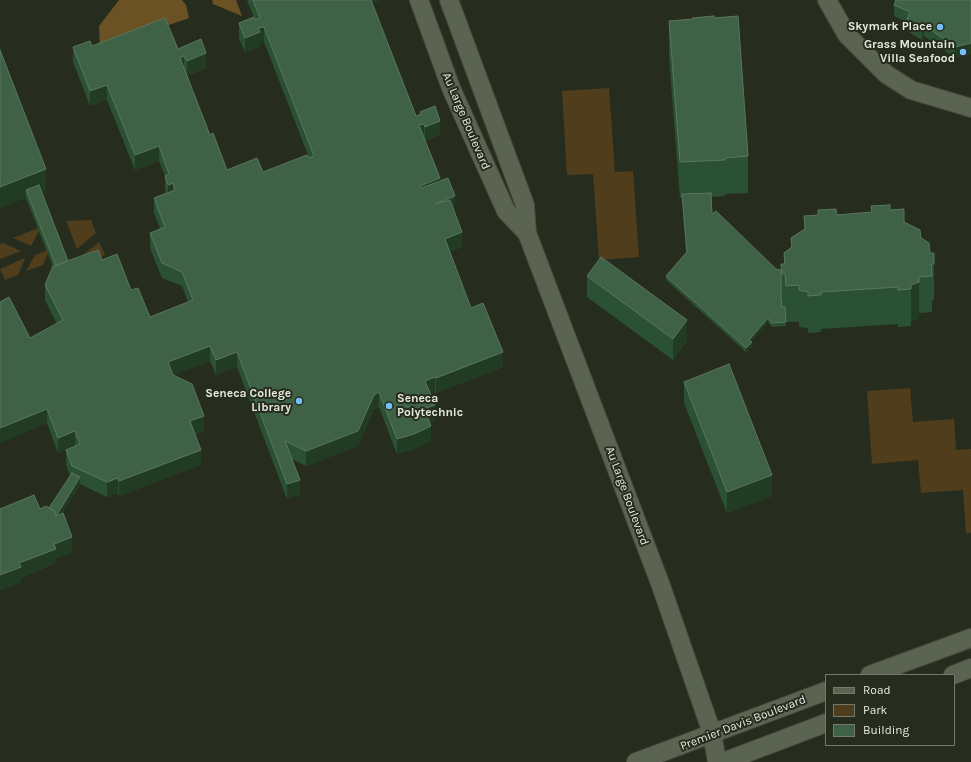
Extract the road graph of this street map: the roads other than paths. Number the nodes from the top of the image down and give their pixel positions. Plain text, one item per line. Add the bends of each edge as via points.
1 (419, 0) edge
2 (448, 0) edge
3 (827, 0) edge
4 (971, 108) edge
5 (527, 233) junction
6 (971, 638) edge
7 (971, 668) edge
8 (873, 674) edge
9 (955, 674) edge
10 (825, 691) edge
11 (825, 723) edge
12 (712, 733) junction
13 (636, 762) edge
14 (717, 762) edge
15 (723, 762) edge

1 - 5 street, Au Large Boulevard via 451,88 506,211
2 - 5 street, Au Large Boulevard via 525,205
3 - 4 street via 847,35 886,74 911,90
5 - 12 street, Au Large Boulevard via 655,569
6 - 8 street
7 - 9 street
10 - 12 street, Premier Davis Boulevard
11 - 15 street
12 - 13 street, Premier Davis Boulevard
12 - 14 street, Au Large Boulevard

